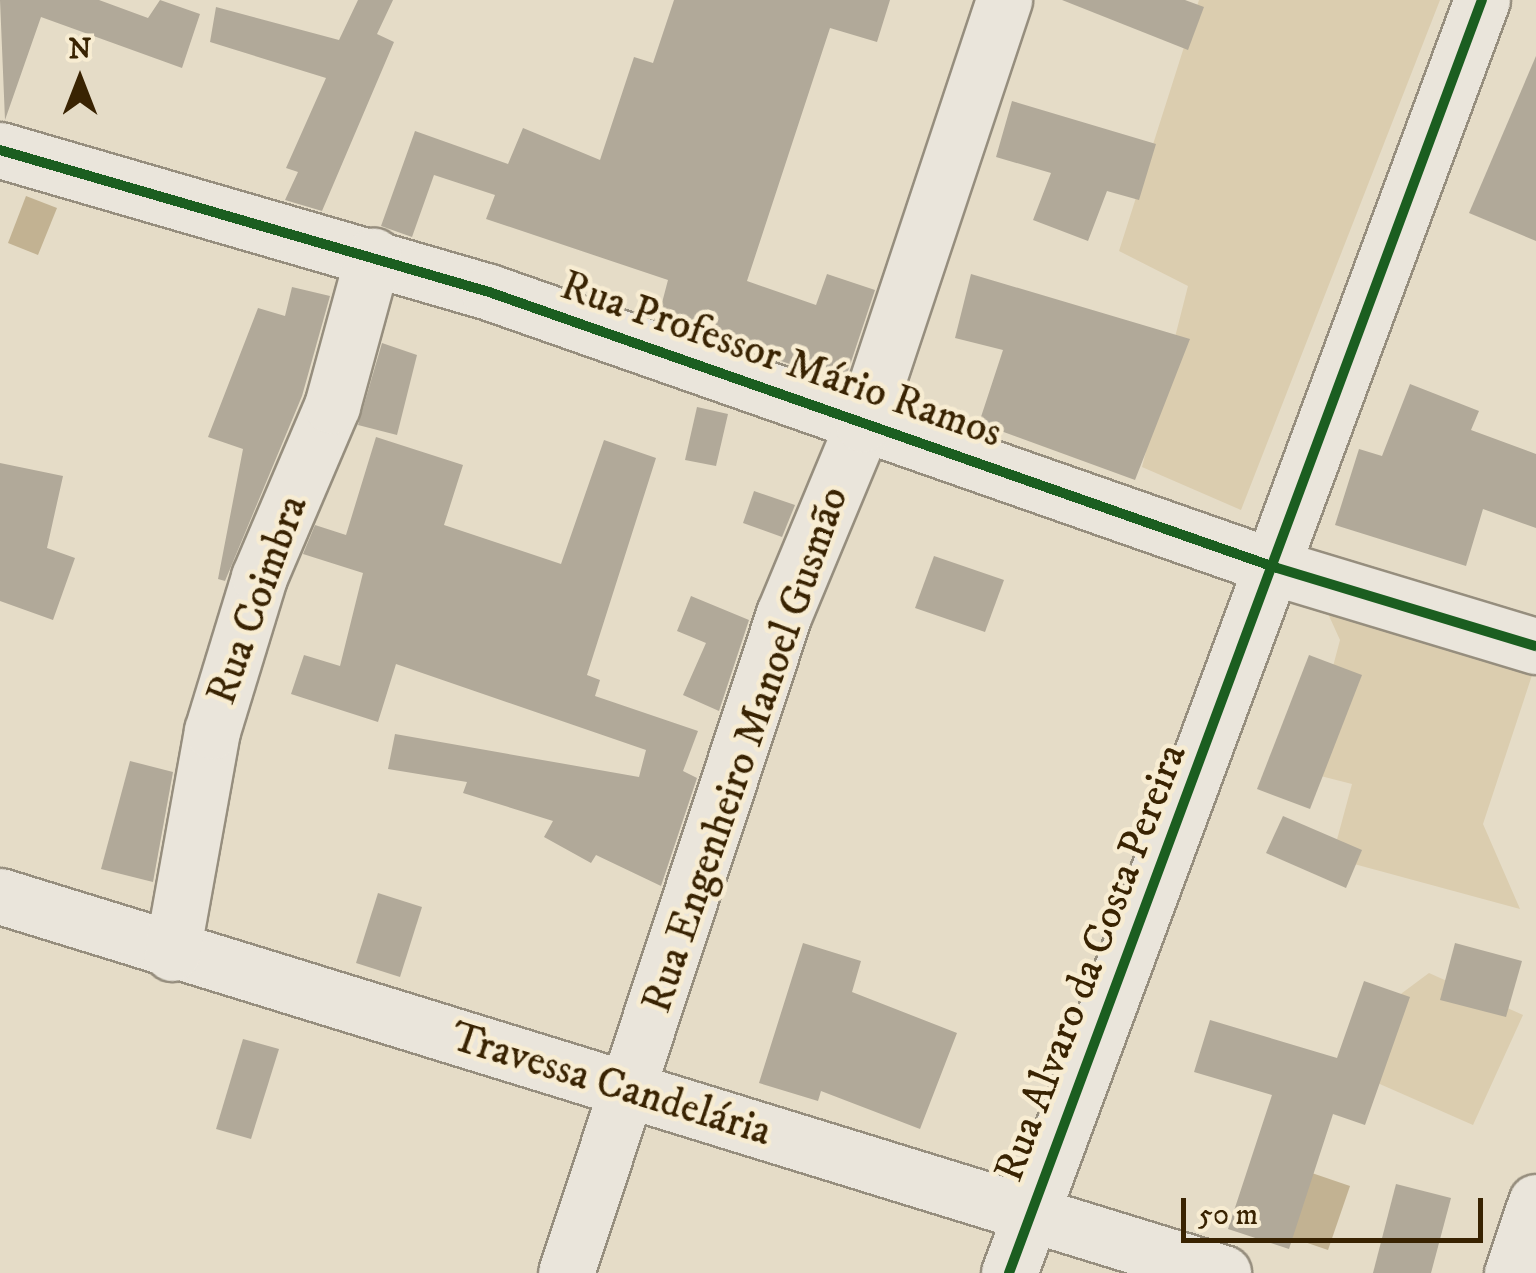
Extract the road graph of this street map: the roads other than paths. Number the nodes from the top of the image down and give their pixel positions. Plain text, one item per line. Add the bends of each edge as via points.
1 (1004, 0) edge
2 (1482, 0) edge
3 (0, 150) edge
4 (373, 256) junction
5 (863, 424) junction
6 (1277, 568) junction
7 (1536, 646) edge
8 (0, 896) edge
9 (172, 953) junction
10 (628, 1091) junction
11 (1536, 1202) edge
12 (1030, 1212) junction
13 (566, 1273) edge
14 (1010, 1273) edge
15 (1223, 1273) edge
16 (1512, 1273) edge

1 - 5 street, Rua Engenheiro Manoel Gusmão
2 - 6 street, Rua Alvaro da Costa Pereira
3 - 4 street, Rua Professor Mário Ramos
4 - 5 street, Rua Professor Mário Ramos
4 - 9 street, Rua Coimbra via 332,406 259,577 212,731
5 - 6 street, Rua Professor Mário Ramos
5 - 10 street, Rua Engenheiro Manoel Gusmão via 784,614
6 - 7 street, Rua Professor Mário Ramos
6 - 12 street, Rua Alvaro da Costa Pereira
8 - 9 street, Travessa Candelária
9 - 10 street, Travessa Candelária
10 - 12 street, Travessa Candelária
10 - 13 street, Rua Engenheiro Manoel Gusmão
11 - 16 street
12 - 14 street, Rua Alvaro da Costa Pereira
12 - 15 street, Travessa Candelária

